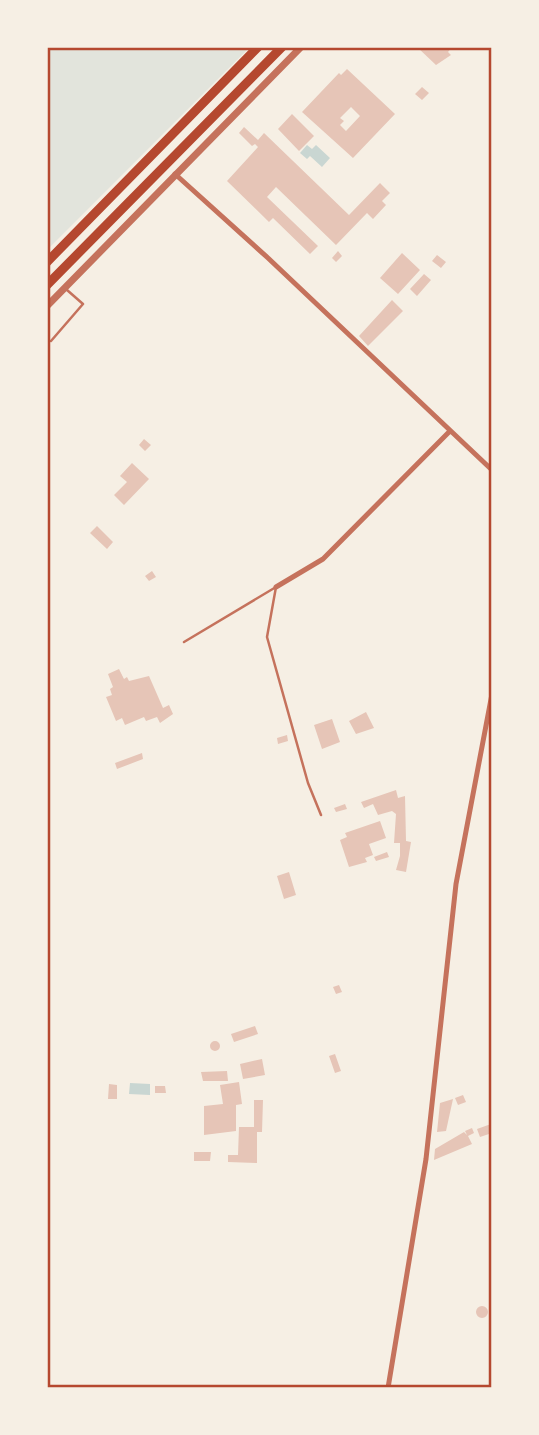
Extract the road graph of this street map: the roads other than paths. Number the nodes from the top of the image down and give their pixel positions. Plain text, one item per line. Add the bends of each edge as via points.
1 (258, 47) edge
2 (282, 47) edge
3 (301, 47) edge
4 (174, 174) junction
5 (47, 262) edge
6 (47, 285) edge
7 (65, 288) junction
8 (47, 306) edge
9 (51, 341) dead end
10 (449, 432) junction
11 (492, 470) edge
12 (276, 587) junction
13 (184, 642) dead end
14 (492, 694) edge
15 (321, 815) dead end
16 (388, 1388) edge

1 - 5 highway
2 - 6 highway
3 - 4 street
4 - 7 street
4 - 10 street
7 - 8 street
7 - 9 lane via 83,303
10 - 11 street
10 - 12 street via 323,559
12 - 13 lane
12 - 15 lane via 267,637
14 - 16 street via 456,884 426,1159

